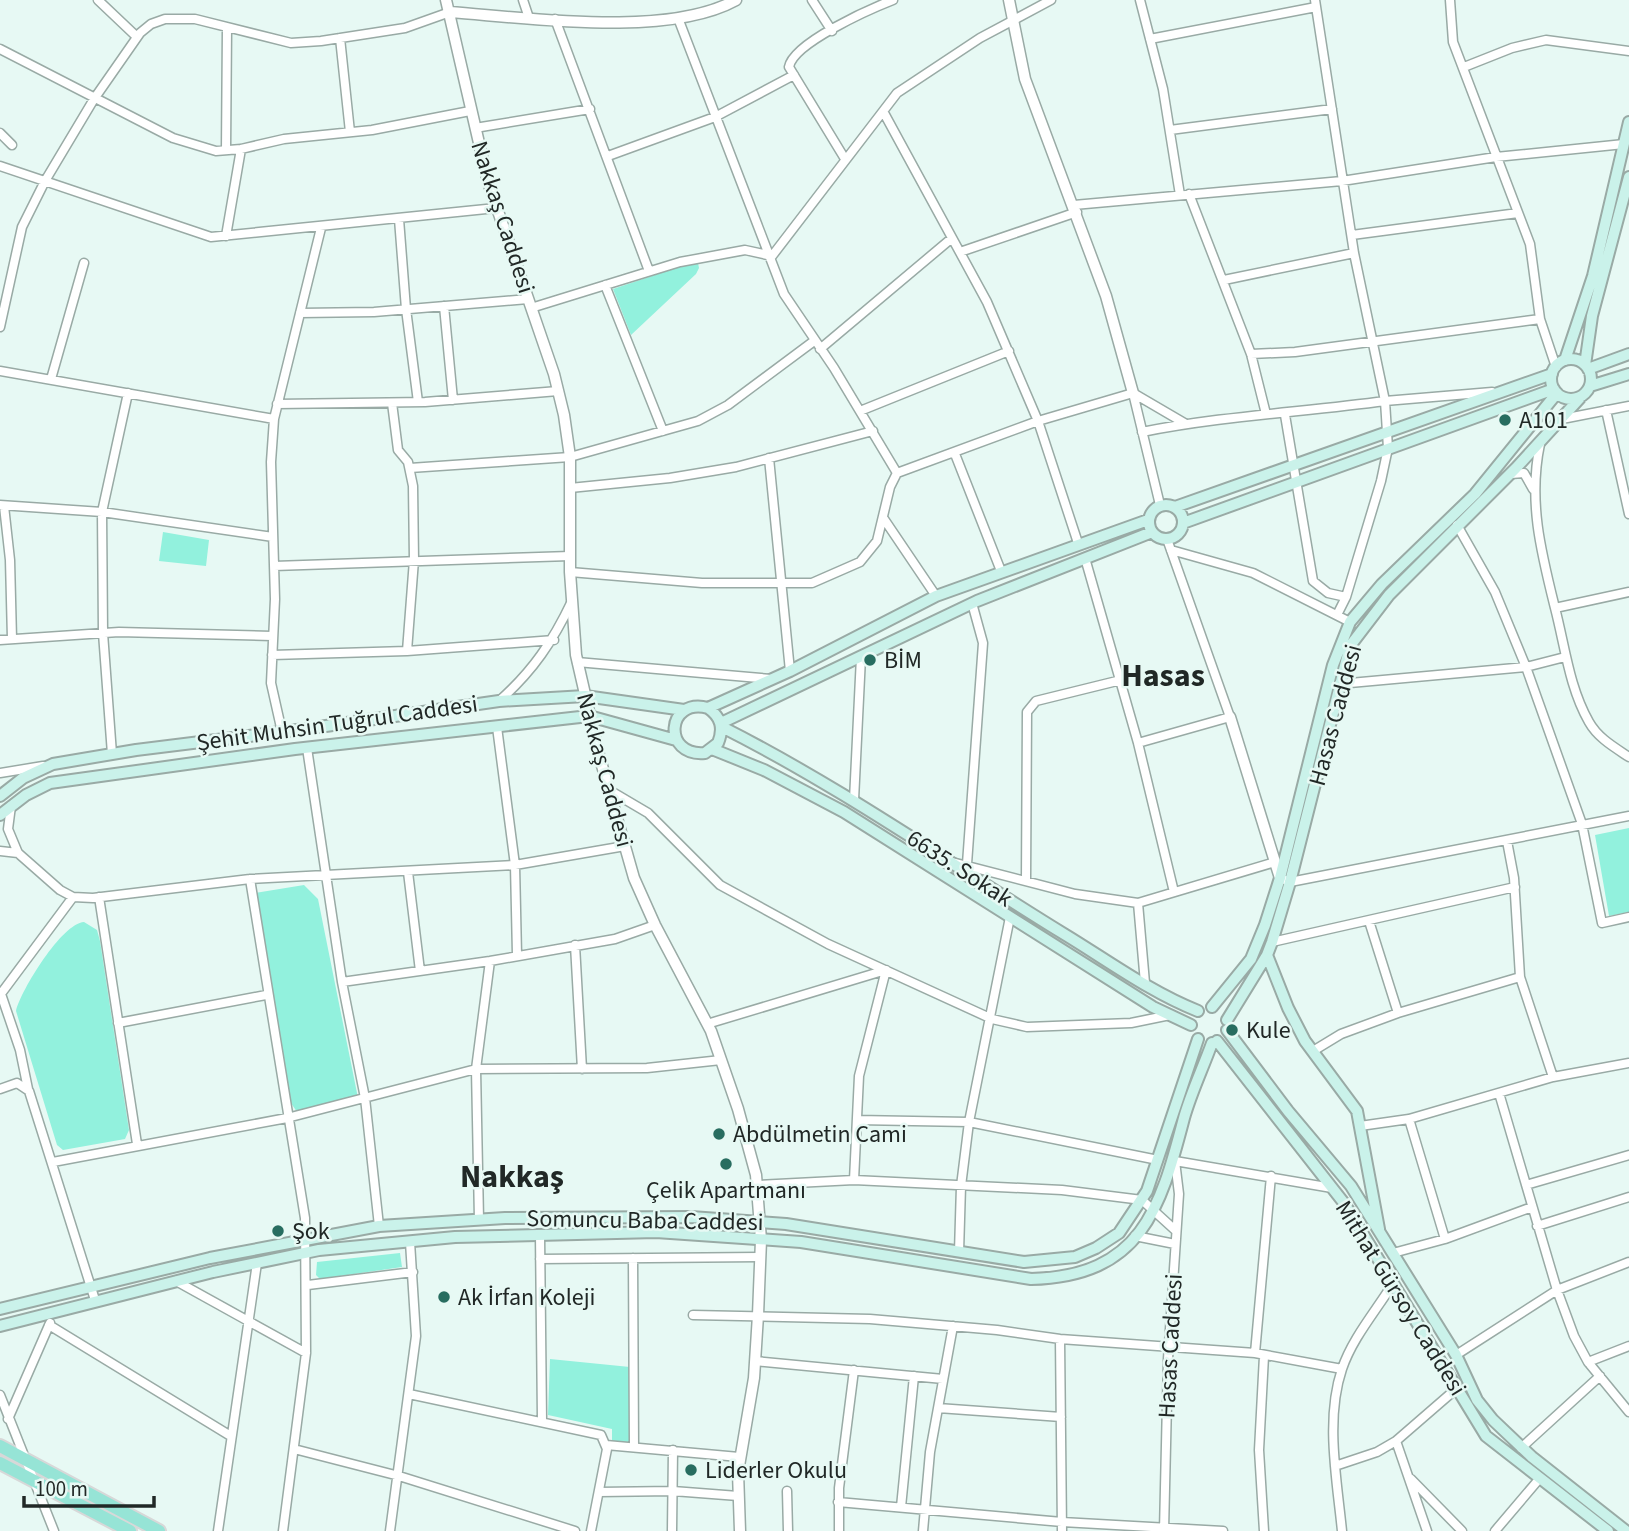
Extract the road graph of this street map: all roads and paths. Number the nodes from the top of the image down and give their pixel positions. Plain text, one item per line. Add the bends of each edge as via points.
1 (98, 0) edge
2 (446, 0) edge
3 (523, 0) edge
4 (736, 0) edge
5 (812, 0) edge
6 (893, 0) edge
7 (1009, 0) edge
8 (1051, 0) edge
9 (1140, 0) edge
10 (1450, 0) edge
11 (1315, 4) edge
12 (450, 12) junction
13 (529, 18) junction
14 (678, 18) junction
15 (555, 19) junction
16 (1011, 23) junction
17 (227, 28) junction
18 (832, 31) junction
19 (137, 37) junction
20 (340, 38) junction
21 (1150, 39) junction
22 (0, 49) edge
23 (1629, 51) edge
24 (1464, 67) junction
25 (794, 75) junction
26 (94, 99) junction
27 (590, 109) junction
28 (1332, 109) junction
29 (470, 111) junction
30 (884, 113) junction
31 (715, 117) junction
32 (1629, 122) edge
33 (475, 128) junction
34 (1170, 130) junction
35 (350, 132) junction
36 (0, 133) edge
37 (1624, 144) junction
38 (12, 145) dead end
39 (241, 149) junction
40 (226, 150) junction
41 (608, 156) junction
42 (1496, 157) junction
43 (845, 159) junction
44 (0, 166) edge
45 (1629, 177) edge
46 (45, 181) junction
47 (1342, 181) junction
48 (1185, 195) junction
49 (1626, 202) edge
50 (496, 208) junction
51 (1075, 208) junction
52 (1518, 213) junction
53 (399, 219) junction
54 (321, 228) junction
55 (1352, 235) junction
56 (226, 236) junction
57 (952, 237) junction
58 (960, 253) junction
59 (1354, 253) junction
60 (772, 257) junction
61 (84, 263) dead end
62 (649, 271) junction
63 (1224, 279) junction
64 (605, 285) junction
65 (530, 303) junction
66 (444, 306) junction
67 (406, 309) junction
68 (300, 313) junction
69 (1540, 319) junction
70 (0, 327) edge
71 (814, 341) junction
72 (1372, 341) junction
73 (820, 349) junction
74 (1009, 351) junction
75 (1629, 354) edge
76 (1251, 355) junction
77 (1558, 367) junction
78 (1587, 367) junction
79 (0, 370) edge
80 (1629, 374) edge
81 (51, 379) junction
82 (1590, 386) junction
83 (558, 391) junction
84 (1504, 391) junction
85 (1555, 391) junction
86 (128, 393) junction
87 (1133, 393) junction
88 (1580, 398) junction
89 (453, 400) junction
90 (1385, 401) junction
91 (418, 402) junction
92 (392, 403) junction
93 (277, 404) junction
94 (1629, 406) edge
95 (1606, 410) junction
96 (860, 411) junction
97 (1266, 414) junction
98 (1285, 415) junction
99 (274, 419) junction
100 (1559, 419) junction
101 (1038, 421) junction
102 (1186, 424) junction
103 (663, 431) junction
104 (873, 431) junction
105 (1142, 432) junction
106 (1388, 432) junction
107 (1540, 441) junction
108 (1388, 448) junction
109 (956, 454) junction
110 (570, 457) junction
111 (769, 458) junction
112 (1292, 466) junction
113 (410, 468) junction
114 (897, 473) junction
115 (1510, 474) junction
116 (1294, 482) junction
117 (570, 488) junction
118 (1534, 492) junction
119 (2, 505) edge
120 (1160, 505) junction
121 (1175, 507) junction
122 (102, 512) junction
123 (1629, 514) edge
124 (884, 519) junction
125 (1148, 520) junction
126 (1183, 523) junction
127 (1457, 525) junction
128 (1152, 533) junction
129 (273, 537) junction
130 (1078, 543) junction
131 (1169, 544) junction
132 (570, 556) junction
133 (1085, 558) junction
134 (414, 560) junction
135 (274, 566) junction
136 (1001, 571) junction
137 (570, 572) junction
138 (782, 583) junction
139 (1629, 592) edge
140 (936, 596) junction
141 (1346, 597) junction
142 (572, 601) junction
143 (972, 603) junction
144 (1555, 608) junction
145 (1337, 615) junction
146 (1350, 622) junction
147 (103, 633) junction
148 (271, 636) junction
149 (12, 639) junction
150 (0, 640) edge
151 (554, 640) junction
152 (407, 651) junction
153 (272, 655) junction
154 (860, 657) junction
155 (1565, 657) junction
156 (577, 662) junction
157 (1526, 667) junction
158 (790, 671) junction
159 (771, 679) junction
160 (1121, 680) junction
161 (1339, 684) junction
162 (584, 696) junction
163 (499, 701) junction
164 (708, 708) junction
165 (684, 710) junction
166 (589, 716) junction
167 (1230, 717) junction
168 (721, 725) junction
169 (497, 727) junction
170 (282, 732) junction
171 (676, 740) junction
172 (1138, 743) junction
173 (307, 748) junction
174 (712, 749) junction
175 (113, 754) junction
176 (1629, 757) edge
177 (52, 764) junction
178 (0, 773) edge
179 (609, 790) junction
180 (0, 796) edge
181 (854, 800) junction
182 (11, 806) junction
183 (0, 815) edge
184 (1629, 816) edge
185 (1582, 824) junction
186 (1507, 841) junction
187 (625, 846) junction
188 (0, 850) edge
189 (18, 853) junction
190 (949, 862) junction
191 (1275, 862) junction
192 (515, 864) junction
193 (967, 864) junction
194 (408, 872) junction
195 (326, 877) junction
196 (250, 879) junction
197 (1026, 880) junction
198 (1285, 880) junction
199 (1515, 887) junction
200 (1174, 892) junction
201 (73, 897) junction
202 (99, 897) junction
203 (1138, 903) junction
204 (1010, 917) junction
205 (1629, 917) edge
206 (1369, 921) junction
207 (655, 925) junction
208 (1272, 942) junction
209 (575, 946) junction
210 (517, 955) junction
211 (1267, 955) junction
212 (490, 961) junction
213 (886, 970) junction
214 (420, 971) junction
215 (1520, 977) junction
216 (342, 982) junction
217 (1145, 984) junction
218 (0, 995) edge
219 (266, 995) junction
220 (1212, 1007) junction
221 (1198, 1012) junction
222 (1398, 1013) junction
223 (1170, 1015) junction
224 (992, 1019) junction
225 (118, 1023) junction
226 (707, 1024) junction
227 (1191, 1025) junction
228 (1227, 1025) junction
229 (1198, 1039) junction
230 (1214, 1042) junction
231 (1313, 1051) junction
232 (721, 1060) junction
233 (1629, 1063) edge
234 (476, 1069) junction
235 (582, 1069) junction
236 (1553, 1077) junction
237 (0, 1089) edge
238 (29, 1091) junction
239 (1499, 1093) junction
240 (365, 1098) junction
241 (287, 1118) junction
242 (1409, 1119) junction
243 (857, 1120) junction
244 (969, 1122) junction
245 (1360, 1126) junction
246 (137, 1144) junction
247 (1629, 1155) edge
248 (1158, 1160) junction
249 (1175, 1161) junction
250 (53, 1162) junction
251 (1271, 1176) junction
252 (854, 1180) junction
253 (757, 1185) junction
254 (1525, 1185) junction
255 (961, 1186) junction
256 (1332, 1188) junction
257 (1629, 1197) edge
258 (1142, 1200) junction
259 (1532, 1207) junction
260 (1155, 1212) junction
261 (479, 1220) junction
262 (760, 1222) junction
263 (379, 1226) junction
264 (1537, 1226) junction
265 (1175, 1230) junction
266 (540, 1235) junction
267 (1135, 1236) junction
268 (1381, 1238) junction
269 (1446, 1239) junction
270 (761, 1240) junction
271 (305, 1241) junction
272 (410, 1242) junction
273 (1175, 1244) junction
274 (307, 1252) junction
275 (959, 1252) junction
276 (1393, 1253) junction
277 (760, 1257) junction
278 (634, 1258) junction
279 (540, 1259) junction
280 (1629, 1262) edge
281 (257, 1263) junction
282 (413, 1272) junction
283 (176, 1281) junction
284 (308, 1285) junction
285 (1392, 1285) junction
286 (91, 1287) junction
287 (1557, 1290) junction
288 (95, 1300) junction
289 (0, 1309) edge
290 (55, 1311) junction
291 (693, 1315) dead end
292 (758, 1315) junction
293 (250, 1319) junction
294 (49, 1325) junction
295 (0, 1326) edge
296 (953, 1326) junction
297 (1060, 1339) junction
298 (1169, 1345) junction
299 (1629, 1346) edge
300 (306, 1353) junction
301 (1259, 1354) junction
302 (1456, 1355) junction
303 (755, 1361) junction
304 (1588, 1362) junction
305 (1342, 1369) junction
306 (854, 1370) junction
307 (914, 1376) junction
308 (1600, 1376) junction
309 (943, 1379) junction
310 (1456, 1389) junction
311 (409, 1394) junction
312 (0, 1395) edge
313 (938, 1408) junction
314 (1629, 1412) edge
315 (1061, 1417) junction
316 (8, 1419) junction
317 (542, 1420) junction
318 (229, 1435) junction
319 (1396, 1441) junction
320 (606, 1445) junction
321 (0, 1446) edge
322 (634, 1446) junction
323 (1521, 1448) junction
324 (295, 1449) junction
325 (673, 1450) junction
326 (739, 1457) junction
327 (26, 1458) junction
328 (0, 1463) edge
329 (1335, 1466) junction
330 (399, 1476) junction
331 (1409, 1477) junction
332 (33, 1478) junction
333 (1540, 1478) junction
334 (673, 1491) junction
335 (787, 1491) dead end
336 (599, 1492) junction
337 (738, 1496) junction
338 (838, 1502) junction
339 (901, 1507) junction
340 (922, 1508) junction
341 (1062, 1526) edge
342 (1626, 1527) edge
343 (1164, 1528) edge
344 (52, 1530) edge
345 (130, 1531) edge
346 (159, 1531) edge
347 (218, 1531) edge
348 (283, 1531) edge
349 (390, 1531) edge
350 (575, 1531) edge
351 (591, 1531) edge
352 (671, 1531) edge
353 (740, 1531) edge
354 (788, 1531) edge
355 (839, 1531) edge
356 (923, 1531) edge
357 (1223, 1531) edge
358 (1264, 1531) edge
359 (1342, 1531) edge
360 (1427, 1531) edge
361 (1462, 1531) edge
362 (1495, 1531) edge
363 (1608, 1531) edge

1 - 19 street
2 - 12 street, Nakkaş Caddesi
3 - 13 street
4 - 14 street via 697,16
5 - 18 street
6 - 18 street
7 - 16 street
8 - 16 street
9 - 21 street
10 - 24 street via 1453,42
11 - 21 street
11 - 28 street
12 - 13 street
12 - 20 street via 405,28
12 - 29 street, Nakkaş Caddesi
13 - 15 street
14 - 15 street
14 - 31 street
15 - 27 street
16 - 30 street via 897,93
16 - 51 street via 1025,79
17 - 19 street via 194,19 164,19
17 - 20 street via 291,43
17 - 40 street
18 - 25 street via 794,57 789,67
19 - 26 street
20 - 35 street
21 - 34 street
22 - 26 street
23 - 24 street via 1546,40
24 - 42 street
25 - 31 street
25 - 43 street
26 - 40 street via 173,138 199,148
26 - 46 street
27 - 33 street
27 - 41 street
28 - 34 street
28 - 47 street
29 - 33 street, Nakkaş Caddesi
29 - 35 street
30 - 43 street
30 - 57 street
31 - 41 street
31 - 60 street
32 - 37 main road
33 - 50 street, Nakkaş Caddesi
34 - 48 street
35 - 39 street via 284,138
36 - 38 street
37 - 42 street
37 - 77 main road via 1593,276
39 - 40 street
39 - 56 street
41 - 62 street
42 - 47 street
42 - 52 street
43 - 60 street
44 - 46 street
45 - 49 main road
46 - 56 street via 189,232
46 - 70 street via 22,227
47 - 48 street
47 - 55 street
48 - 51 street
48 - 63 street
49 - 78 main road via 1592,316
50 - 53 street
50 - 65 street, Nakkaş Caddesi
51 - 58 street
51 - 87 street
52 - 55 street
52 - 69 street via 1530,244
53 - 54 street
53 - 67 street
54 - 56 street
54 - 68 street
55 - 59 street
57 - 58 street
57 - 73 street
58 - 74 street
59 - 63 street
59 - 72 street
60 - 62 street via 745,250
60 - 71 street via 784,294
61 - 81 street
62 - 64 street
63 - 76 street
64 - 65 street
64 - 103 street
65 - 66 street
65 - 83 street, Nakkaş Caddesi
66 - 67 street
66 - 89 street
67 - 68 street
67 - 91 street
68 - 93 street
69 - 72 street
69 - 77 street
71 - 73 street
71 - 103 street via 728,405 698,421
72 - 76 street
72 - 90 street
73 - 96 street
74 - 96 street
74 - 101 street
75 - 78 main road
76 - 97 street
77 - 78 main road via 1576,360
77 - 84 main road
77 - 85 main road
78 - 82 main road
79 - 81 street
80 - 82 main road
81 - 86 street
82 - 88 main road
83 - 89 street
83 - 110 street, Nakkaş Caddesi
84 - 90 street
84 - 106 main road
85 - 88 main road via 1571,400
85 - 108 main road
85 - 146 main road, Hasas Caddesi via 1475,494 1382,584
86 - 99 street
86 - 122 street
87 - 101 street
87 - 102 street
87 - 105 street
88 - 100 main road, Hasas Caddesi
89 - 91 street
90 - 98 street
90 - 106 street
91 - 92 street
92 - 93 street
92 - 113 street via 398,450
93 - 99 street
94 - 95 street
95 - 100 street
95 - 123 street
96 - 104 street
97 - 98 street
97 - 102 street
98 - 112 street
99 - 129 street
100 - 107 main road, Hasas Caddesi
101 - 109 street
101 - 130 street
102 - 105 street
103 - 110 street
104 - 111 street
104 - 114 street
105 - 120 street
106 - 108 street
106 - 112 main road
107 - 115 main road, Hasas Caddesi
107 - 118 street
108 - 116 main road
108 - 141 street
109 - 114 street
109 - 136 street
110 - 113 street
110 - 117 street, Nakkaş Caddesi
111 - 117 street via 670,478
111 - 138 street
112 - 116 street
112 - 121 main road
113 - 134 street
114 - 124 street
115 - 118 street via 1524,473
115 - 127 main road, Hasas Caddesi
116 - 126 main road
116 - 141 street via 1314,581 1328,593
117 - 132 street, Nakkaş Caddesi
118 - 144 street via 1538,534
119 - 122 street
119 - 149 street via 10,560
120 - 121 main road
120 - 125 main road
121 - 126 main road
122 - 129 street
122 - 147 street
124 - 138 street via 877,541 860,562 811,583
124 - 140 street
125 - 128 main road
125 - 130 main road
126 - 131 main road
127 - 157 street via 1495,592
127 - 161 main road, Hasas Caddesi via 1370,617 1350,646
128 - 131 main road
128 - 133 main road
129 - 135 street
130 - 136 main road
131 - 145 street via 1253,573
131 - 167 street
132 - 134 street
132 - 137 street, Nakkaş Caddesi
133 - 143 main road
133 - 160 street
134 - 135 street
134 - 152 street
135 - 148 street
136 - 140 main road
137 - 138 street via 702,583
137 - 142 street, Nakkaş Caddesi
138 - 158 street
139 - 144 street
140 - 158 main road
141 - 145 street
142 - 151 street
142 - 156 street, Nakkaş Caddesi
143 - 154 main road
143 - 193 street via 983,643
144 - 155 street
145 - 146 street
146 - 198 main road, Hasas Caddesi via 1333,665
147 - 148 street
147 - 149 street
147 - 175 street
148 - 153 street
149 - 150 street
151 - 152 street
151 - 163 street via 523,680
152 - 153 street
153 - 170 street via 271,682
154 - 168 main road
154 - 181 street
155 - 157 street
155 - 176 street via 1589,723
156 - 159 street
156 - 162 street, Nakkaş Caddesi
157 - 161 street
157 - 185 street
158 - 159 main road
159 - 164 main road
160 - 172 street
160 - 197 street via 1036,701 1027,712
161 - 198 main road, Hasas Caddesi
162 - 163 main road, Şehit Muhsin Tuğrul Caddesi
162 - 165 main road, Şehit Muhsin Tuğrul Caddesi
162 - 166 street, Nakkaş Caddesi
163 - 170 main road, Şehit Muhsin Tuğrul Caddesi
164 - 165 main road
164 - 168 main road
165 - 171 main road via 674,724
166 - 169 main road, Şehit Muhsin Tuğrul Caddesi
166 - 171 main road, Şehit Muhsin Tuğrul Caddesi
166 - 179 street, Nakkaş Caddesi
167 - 172 street
167 - 191 street
168 - 174 main road via 718,743
168 - 181 main road, 6635. Sokak
169 - 173 main road, Şehit Muhsin Tuğrul Caddesi
169 - 192 street
170 - 175 main road, Şehit Muhsin Tuğrul Caddesi
171 - 174 main road via 696,754
172 - 200 street
173 - 182 main road, Şehit Muhsin Tuğrul Caddesi via 50,783
173 - 195 street
174 - 204 main road, 6635. Sokak via 832,806
175 - 177 main road, Şehit Muhsin Tuğrul Caddesi
177 - 178 street
177 - 180 main road, Şehit Muhsin Tuğrul Caddesi
179 - 187 street, Nakkaş Caddesi
179 - 213 street via 648,813 720,885 782,921
181 - 190 main road, 6635. Sokak
182 - 183 main road, Şehit Muhsin Tuğrul Caddesi
182 - 189 street via 8,829
184 - 185 street
185 - 186 street
185 - 205 street via 1602,923
186 - 198 street
186 - 199 street
187 - 192 street
187 - 207 street, Nakkaş Caddesi
188 - 189 street
189 - 201 street
190 - 193 street
190 - 217 main road, 6635. Sokak
191 - 198 street
191 - 200 street
192 - 194 street
192 - 210 street
193 - 197 street
194 - 195 street
194 - 214 street
195 - 196 street
195 - 216 street
196 - 202 street
196 - 219 street
197 - 203 street via 1075,894
198 - 208 main road, Hasas Caddesi
198 - 220 main road, Hasas Caddesi via 1251,959
199 - 206 street
199 - 215 street
200 - 203 street
201 - 202 street
201 - 218 street
202 - 225 street
203 - 217 street
204 - 223 main road, 6635. Sokak
204 - 224 street
206 - 208 street
206 - 222 street
207 - 209 street
207 - 226 street, Nakkaş Caddesi
208 - 211 main road, Hasas Caddesi
209 - 210 street
209 - 235 street
210 - 212 street
211 - 228 main road, Hasas Caddesi
211 - 231 main road, Mithat Gürsoy Caddesi via 1288,1008
212 - 214 street
212 - 234 street
213 - 224 street
213 - 226 street
213 - 243 street via 859,1076
214 - 216 street
215 - 222 street
215 - 236 street
216 - 240 street
217 - 221 main road, 6635. Sokak
218 - 238 street
219 - 225 street
219 - 241 street
220 - 221 main road
220 - 228 main road via 1221,1011
221 - 227 main road
222 - 231 street via 1341,1034
223 - 224 street via 1131,1023 1027,1027
223 - 227 main road, 6635. Sokak
224 - 244 street
225 - 246 street
226 - 232 street, Nakkaş Caddesi
227 - 229 main road
228 - 230 main road
228 - 268 main road, Mithat Gürsoy Caddesi via 1288,1111 1352,1186
229 - 230 main road
229 - 248 main road, Somuncu Baba Caddesi
230 - 249 main road, Somuncu Baba Caddesi via 1185,1115
230 - 256 main road, Mithat Gürsoy Caddesi
231 - 245 main road, Mithat Gürsoy Caddesi via 1357,1111
232 - 235 street
232 - 253 street, Nakkaş Caddesi
233 - 236 street
234 - 235 street
234 - 240 street
234 - 261 street
236 - 239 street
237 - 238 street via 17,1083
238 - 250 street
239 - 242 street
239 - 254 street
240 - 241 street
240 - 263 street
241 - 246 street
241 - 271 street
242 - 245 street
242 - 269 street
243 - 244 street
243 - 252 street
244 - 248 street
244 - 255 street
245 - 268 main road, Mithat Gürsoy Caddesi
246 - 250 street
247 - 254 street
248 - 258 main road, Somuncu Baba Caddesi
249 - 251 street
249 - 260 main road, Somuncu Baba Caddesi
249 - 265 street, Hasas Caddesi via 1179,1194
250 - 286 street
251 - 256 street
251 - 301 street
252 - 253 street
252 - 255 street
253 - 262 street, Nakkaş Caddesi
254 - 259 street
255 - 258 street via 1062,1190
255 - 275 street
256 - 285 main road, Mithat Gürsoy Caddesi
257 - 264 street
258 - 260 street
258 - 275 main road, Somuncu Baba Caddesi via 1119,1233 1075,1257 1024,1262
259 - 264 street
259 - 269 street
260 - 265 street
260 - 267 main road, Somuncu Baba Caddesi
261 - 262 main road, Somuncu Baba Caddesi via 691,1217
261 - 263 main road, Somuncu Baba Caddesi
262 - 270 street, Nakkaş Caddesi
262 - 275 main road, Somuncu Baba Caddesi
263 - 271 main road, Somuncu Baba Caddesi
264 - 287 street
265 - 273 street, Hasas Caddesi
266 - 270 main road, Somuncu Baba Caddesi via 656,1233
266 - 272 main road, Somuncu Baba Caddesi
266 - 279 street
267 - 270 main road, Somuncu Baba Caddesi via 1096,1269 1065,1278 1031,1279 802,1242
267 - 273 street
268 - 276 main road, Mithat Gürsoy Caddesi
269 - 276 street
270 - 277 street, Nakkaş Caddesi
271 - 274 street
271 - 286 main road, Somuncu Baba Caddesi
272 - 274 main road, Somuncu Baba Caddesi
272 - 282 street
273 - 298 street, Hasas Caddesi
274 - 281 main road, Somuncu Baba Caddesi
274 - 284 street
276 - 302 main road, Mithat Gürsoy Caddesi
277 - 278 street
277 - 292 street, Nakkaş Caddesi
278 - 279 street
278 - 322 street
279 - 317 street
280 - 287 street
281 - 283 main road, Somuncu Baba Caddesi
281 - 293 street
282 - 284 street
282 - 311 street via 416,1336
283 - 288 main road, Somuncu Baba Caddesi
283 - 293 street
284 - 300 street
285 - 305 street
285 - 310 main road, Mithat Gürsoy Caddesi
286 - 288 street
286 - 289 main road, Somuncu Baba Caddesi
287 - 302 street
287 - 304 street
288 - 290 main road, Somuncu Baba Caddesi
290 - 294 street
290 - 295 main road, Somuncu Baba Caddesi
291 - 292 street
292 - 296 street
292 - 303 street, Nakkaş Caddesi
293 - 300 street
293 - 318 street
294 - 316 street
294 - 318 street
296 - 297 street
296 - 309 street
297 - 298 street
297 - 315 street
298 - 301 street
298 - 343 street, Hasas Caddesi
299 - 304 street
300 - 324 street
301 - 305 street
301 - 358 street
302 - 323 main road, Mithat Gürsoy Caddesi via 1477,1400
303 - 306 street
303 - 326 street, Nakkaş Caddesi
304 - 308 street
305 - 329 street via 1334,1410
306 - 307 street
306 - 338 street
307 - 309 street
307 - 339 street
308 - 314 street
308 - 323 street
309 - 313 street
310 - 319 street
310 - 333 main road, Mithat Gürsoy Caddesi via 1486,1436
311 - 317 street
311 - 330 street
312 - 316 street
313 - 315 street
313 - 340 street
315 - 341 street
316 - 327 street
317 - 320 street via 594,1432
318 - 347 street
319 - 329 street
319 - 331 street
320 - 322 street
320 - 336 street
321 - 327 main road
322 - 325 street
323 - 342 main road, Mithat Gürsoy Caddesi
324 - 330 street
324 - 348 street
325 - 326 street
325 - 334 street
326 - 337 street, Nakkaş Caddesi
327 - 332 street
327 - 346 main road
328 - 332 main road
329 - 359 street
330 - 349 street
330 - 350 street
331 - 360 street
331 - 361 street
332 - 344 street
332 - 345 main road
333 - 362 street
333 - 363 main road, Mithat Gürsoy Caddesi
334 - 336 street
334 - 337 street
334 - 352 street
335 - 354 street
336 - 351 street
337 - 353 street, Nakkaş Caddesi
338 - 339 street
338 - 355 street
339 - 340 street
340 - 341 street
340 - 356 street
341 - 343 street
343 - 357 street

